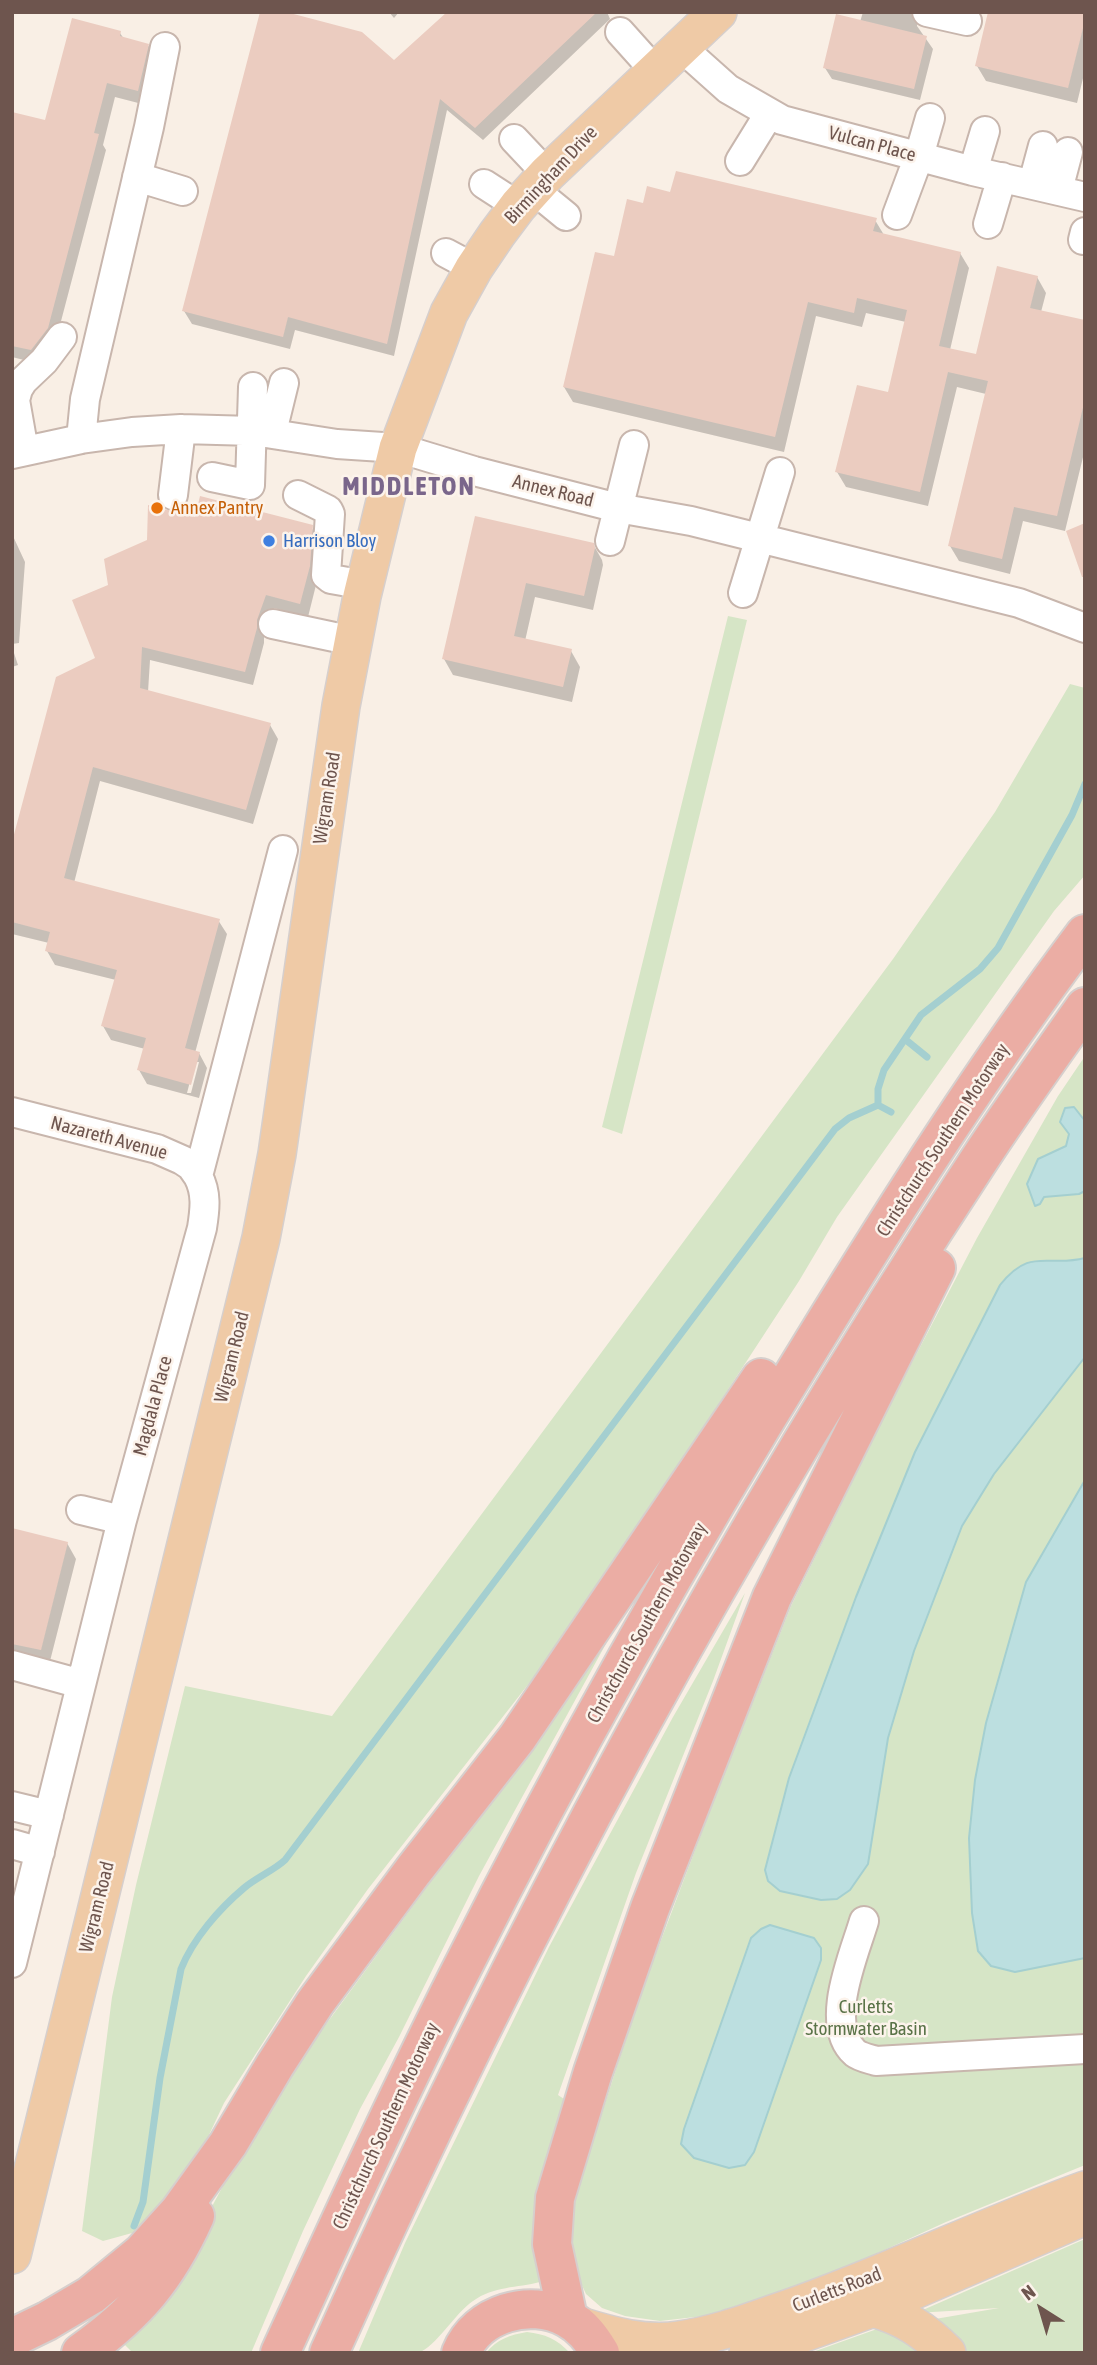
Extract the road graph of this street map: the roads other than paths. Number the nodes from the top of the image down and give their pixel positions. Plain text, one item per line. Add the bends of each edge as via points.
1 (718, 12) edge
2 (927, 12) edge
3 (967, 21) dead end
4 (620, 32) dead end
5 (681, 47) junction
6 (171, 59) dead end
7 (655, 71) junction
8 (769, 114) junction
9 (930, 118) dead end
10 (985, 131) dead end
11 (514, 139) dead end
12 (1055, 149) dead end
13 (919, 156) junction
14 (740, 161) dead end
15 (973, 171) junction
16 (137, 177) junction
17 (1002, 177) junction
18 (484, 184) dead end
19 (532, 190) junction
20 (1059, 190) edge
21 (183, 191) dead end
22 (897, 215) dead end
23 (566, 216) dead end
24 (988, 224) dead end
25 (62, 337) dead end
26 (22, 374) edge
27 (284, 383) dead end
28 (253, 387) dead end
29 (181, 429) junction
30 (262, 432) junction
31 (81, 439) junction
32 (634, 446) dead end
33 (398, 447) junction
34 (18, 452) edge
35 (780, 472) dead end
36 (212, 477) dead end
37 (173, 495) dead end
38 (298, 495) dead end
39 (618, 508) junction
40 (760, 539) junction
41 (610, 541) dead end
42 (365, 585) junction
43 (744, 593) dead end
44 (273, 624) dead end
45 (1085, 628) edge
46 (353, 640) junction
47 (283, 850) dead end
48 (1085, 934) edge
49 (1085, 1007) edge
50 (12, 1112) edge
51 (981, 1156) junction
52 (198, 1176) junction
53 (852, 1279) junction
54 (81, 1510) dead end
55 (122, 1520) junction
56 (12, 1665) edge
57 (81, 1684) junction
58 (12, 1806) edge
59 (49, 1815) junction
60 (12, 1844) edge
61 (40, 1852) junction
62 (21, 1893) edge
63 (864, 1921) dead end
64 (14, 1950) edge
65 (1085, 2049) edge
66 (228, 2144) junction
67 (1085, 2190) edge
68 (1085, 2216) edge
69 (15, 2246) edge
70 (873, 2308) junction
71 (582, 2332) edge
72 (12, 2338) edge
73 (330, 2349) edge
74 (460, 2351) edge
75 (280, 2352) edge
76 (81, 2353) edge
77 (748, 2353) edge
78 (947, 2353) edge

1 - 5 main road, Birmingham Drive
2 - 3 street
4 - 7 street
5 - 7 main road, Birmingham Drive
5 - 8 street, Vulcan Place via 728,89
6 - 16 street
7 - 19 main road, Birmingham Drive
8 - 13 street, Vulcan Place
8 - 14 street
9 - 13 street
10 - 15 street
11 - 19 street
12 - 20 street
13 - 15 street, Vulcan Place
13 - 22 street
15 - 17 street, Vulcan Place
16 - 21 street
16 - 31 street via 128,261 85,399
17 - 20 street, Vulcan Place
17 - 24 street
18 - 19 street
19 - 23 street
19 - 33 main road, Birmingham Drive via 460,261 449,313
25 - 26 street via 44,361
26 - 34 street via 15,400
27 - 30 street
28 - 30 street
29 - 30 street, Annex Road
29 - 31 street, Annex Road
29 - 37 street
30 - 33 street, Annex Road via 337,444
30 - 36 street via 250,485
31 - 34 street, Annex Road
32 - 39 street
33 - 39 street, Annex Road
33 - 42 main road, Wigram Road
35 - 40 street
38 - 42 street via 330,514 326,575
39 - 40 street, Annex Road
39 - 41 street
40 - 43 street
40 - 45 street, Annex Road via 1019,603
42 - 46 main road, Wigram Road
44 - 46 street
46 - 69 main road, Wigram Road via 261,1238
47 - 52 street, Magdala Place
48 - 53 highway, Christchurch Southern Motorway via 995,1059
49 - 51 highway
50 - 52 street, Nazareth Avenue via 157,1149 182,1160
51 - 71 highway via 950,1241 772,1597 650,1908 593,2072 555,2198 552,2244
51 - 73 highway via 800,1445 632,1737 465,2060
52 - 55 street, Magdala Place via 206,1205 202,1228
53 - 66 highway via 785,1342 517,1738 315,2003
53 - 75 highway, Christchurch Southern Motorway via 680,1564 565,1770 382,2130
54 - 55 street
55 - 57 street, Magdala Place
56 - 57 street
57 - 59 street, Magdala Place
58 - 59 street
59 - 61 street, Magdala Place
60 - 61 street
61 - 62 street, Magdala Place
62 - 64 street, Magdala Place
63 - 65 street via 840,2003 842,2031 855,2053 876,2061
66 - 72 highway via 179,2212 142,2253 92,2295
66 - 76 highway via 186,2236 160,2279 128,2316
67 - 71 main road, Curletts Road via 807,2302 711,2333 645,2342
68 - 70 main road, Curletts Road
70 - 77 main road, Curletts Road
70 - 78 main road via 919,2327
71 - 74 highway via 539,2309 509,2312 482,2325

